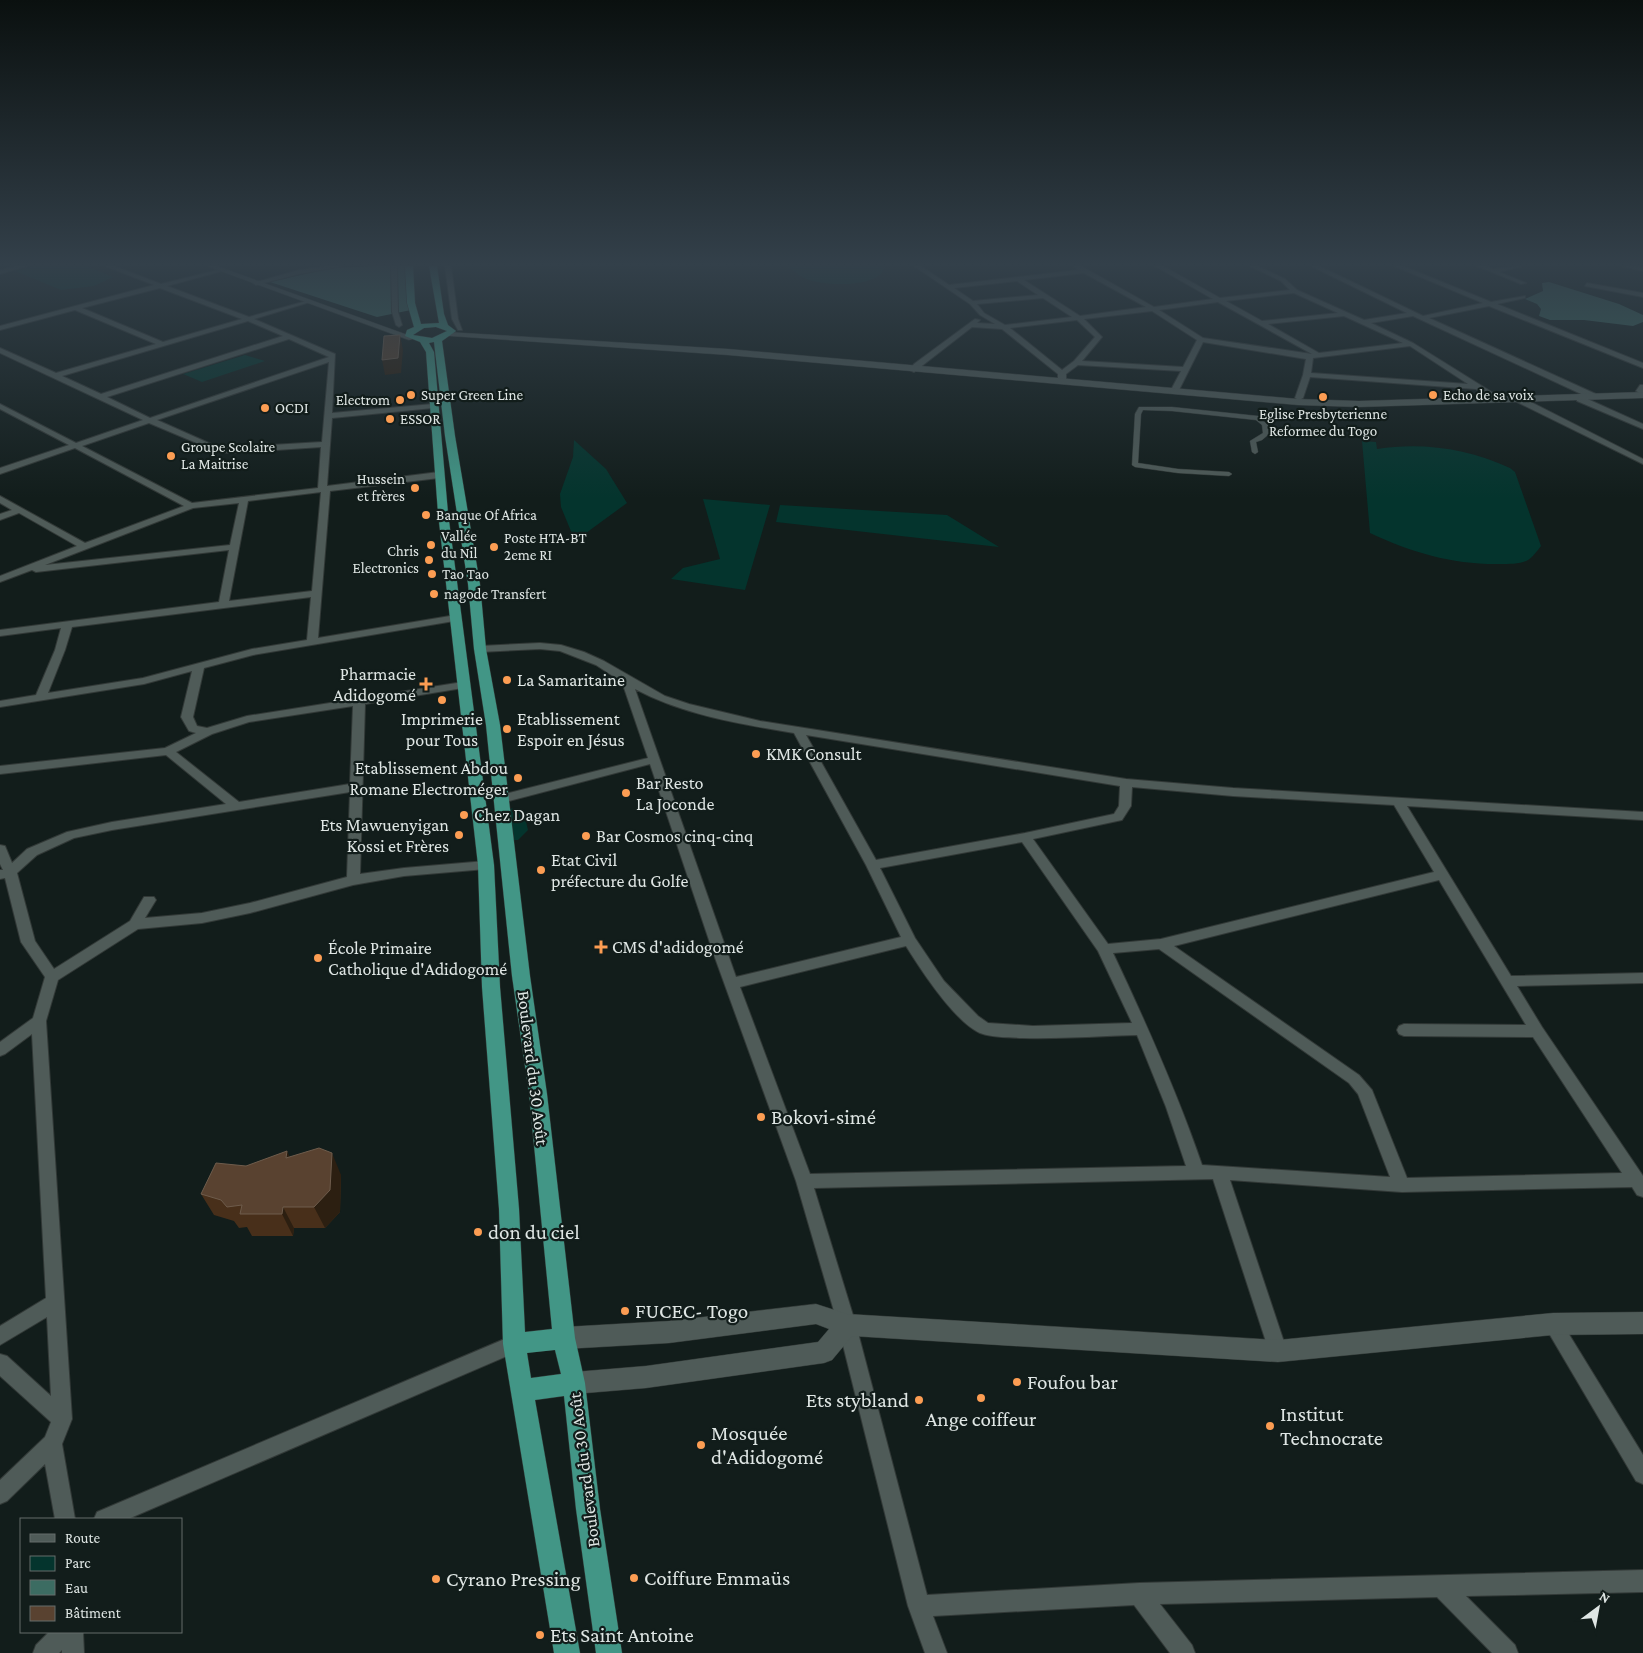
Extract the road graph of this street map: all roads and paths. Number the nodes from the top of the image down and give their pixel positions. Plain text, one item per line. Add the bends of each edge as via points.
1 (165, 343) edge
2 (269, 343) edge
3 (308, 343) edge
4 (424, 343) edge
5 (438, 343) edge
6 (611, 343) edge
7 (947, 343) edge
8 (1022, 343) edge
9 (1094, 343) edge
10 (1198, 343) edge
11 (1220, 343) edge
12 (1298, 343) edge
13 (1478, 343) edge
14 (1587, 343) edge
15 (162, 344) joint
16 (1411, 344) joint
17 (0, 350) edge
18 (1318, 355) junction
19 (1310, 357) junction
20 (333, 358) junction
21 (1077, 363) junction
22 (1643, 366) edge
23 (915, 368) junction
24 (1184, 369) junction
25 (1307, 375) junction
26 (55, 376) junction
27 (1062, 377) junction
28 (1480, 387) junction
29 (1176, 388) junction
30 (1642, 391) edge
31 (1592, 395) junction
32 (100, 397) junction
33 (1299, 398) junction
34 (1495, 398) junction
35 (1577, 398) junction
36 (1520, 400) junction
37 (0, 406) edge
38 (433, 406) junction
39 (328, 416) junction
40 (149, 420) junction
41 (1643, 427) edge
42 (325, 444) junction
43 (76, 446) junction
44 (1255, 452) dead end
45 (1643, 462) edge
46 (0, 471) edge
47 (1230, 474) dead end
48 (439, 475) junction
49 (324, 488) junction
50 (0, 499) edge
51 (244, 500) junction
52 (191, 506) junction
53 (19, 510) junction
54 (0, 517) edge
55 (83, 546) junction
56 (234, 547) junction
57 (18, 571) junction
58 (0, 578) edge
59 (474, 584) junction
60 (452, 586) junction
61 (316, 593) junction
62 (223, 605) junction
63 (456, 618) junction
64 (67, 625) junction
65 (0, 633) edge
66 (312, 642) junction
67 (480, 648) junction
68 (199, 665) junction
69 (627, 680) junction
70 (486, 682) junction
71 (463, 685) junction
72 (40, 698) junction
73 (359, 703) junction
74 (0, 704) edge
75 (208, 732) junction
76 (799, 732) junction
77 (168, 751) junction
78 (654, 760) junction
79 (0, 770) edge
80 (1126, 783) junction
81 (355, 787) junction
82 (501, 799) junction
83 (479, 803) junction
84 (1399, 803) junction
85 (236, 806) junction
86 (1643, 816) edge
87 (1025, 837) junction
88 (0, 849) edge
89 (486, 865) junction
90 (872, 865) junction
91 (5, 874) edge
92 (1442, 875) junction
93 (353, 880) junction
94 (150, 900) dead end
95 (135, 924) junction
96 (909, 940) junction
97 (1161, 944) junction
98 (1104, 950) junction
99 (52, 977) junction
100 (1643, 978) edge
101 (1506, 981) junction
102 (733, 983) junction
103 (38, 1021) junction
104 (1142, 1029) junction
105 (1404, 1030) dead end
106 (1537, 1031) junction
107 (0, 1050) edge
108 (1196, 1172) junction
109 (1219, 1172) junction
110 (804, 1181) junction
111 (1402, 1184) junction
112 (1639, 1185) edge
113 (54, 1303) junction
114 (1643, 1323) edge
115 (1553, 1324) junction
116 (847, 1325) junction
117 (0, 1336) edge
118 (564, 1338) junction
119 (514, 1344) junction
120 (1278, 1351) junction
121 (0, 1363) edge
122 (574, 1383) junction
123 (521, 1391) junction
124 (62, 1419) junction
125 (52, 1444) junction
126 (1643, 1474) edge
127 (0, 1494) edge
128 (65, 1518) edge
129 (106, 1518) edge
130 (1643, 1581) edge
131 (1440, 1585) junction
132 (1140, 1594) junction
133 (919, 1606) junction
134 (63, 1633) edge
135 (72, 1633) edge
136 (44, 1653) edge
137 (72, 1653) edge
138 (567, 1653) edge
139 (609, 1653) edge
140 (936, 1653) edge
141 (1184, 1653) edge
142 (1507, 1653) edge

1 - 15 street
2 - 32 street
3 - 20 street via 331,353
4 - 38 highway, Boulevard du 30 Août via 430,352
5 - 59 highway, Boulevard du 30 Août
6 - 23 main road
7 - 23 street
8 - 27 street
9 - 21 street
10 - 24 street
11 - 19 street
12 - 18 street
13 - 31 street
14 - 22 street
15 - 26 street
16 - 18 street
16 - 28 street
17 - 26 street
18 - 19 street
19 - 25 street
20 - 39 street
20 - 40 street
21 - 24 street
21 - 27 street
23 - 27 main road
24 - 29 street
25 - 28 street
25 - 33 street
26 - 32 street
27 - 29 main road
27 - 36 main road via 1333,403
28 - 34 street
29 - 33 main road
30 - 31 main road
31 - 34 main road
31 - 35 main road
32 - 40 street
33 - 34 main road via 1359,401
35 - 36 main road
35 - 41 street
36 - 45 street
37 - 43 street
38 - 39 street
38 - 48 highway, Boulevard du 30 Août
39 - 42 street
40 - 42 street via 224,451
40 - 43 street
42 - 49 street
43 - 46 street
43 - 52 street
44 - 47 street via 1253,441 1266,434 1265,426 1258,418 1141,408 1135,465
48 - 49 street
48 - 60 highway, Boulevard du 30 Août
49 - 51 street
49 - 61 street
50 - 53 street
51 - 52 street
51 - 56 street
52 - 55 street
53 - 54 street
53 - 55 street
55 - 57 street
56 - 57 street
56 - 62 street
57 - 58 street
59 - 60 highway
59 - 67 highway, Boulevard du 30 Août
60 - 63 highway, Boulevard du 30 Août
61 - 62 street
61 - 66 street
62 - 64 street
63 - 66 street
63 - 71 highway, Boulevard du 30 Août
64 - 65 street
64 - 72 street
66 - 68 street
67 - 69 street via 560,648 600,663
67 - 70 highway, Boulevard du 30 Août
68 - 72 street via 144,680
68 - 75 street via 187,717 193,728
69 - 76 street via 686,707
69 - 78 street
70 - 71 highway
70 - 82 highway, Boulevard du 30 Août
71 - 73 street
71 - 83 highway, Boulevard du 30 Août
72 - 74 street
73 - 75 street via 247,719
73 - 81 street
75 - 77 street
76 - 80 street
76 - 90 street
77 - 79 street
77 - 85 street
78 - 82 street
78 - 102 street
80 - 84 street
80 - 87 street via 1126,805 1118,817
81 - 85 street
81 - 93 street
82 - 83 highway
82 - 118 highway, Boulevard du 30 Août via 538,1094
83 - 89 highway, Boulevard du 30 Août
84 - 86 street
84 - 92 street
85 - 91 street via 71,835 32,852
87 - 90 street
87 - 98 street
88 - 91 street
89 - 93 street
89 - 119 highway, Boulevard du 30 Août via 491,987 509,1209
90 - 96 street
91 - 99 street via 28,942
92 - 97 street
92 - 101 street
93 - 95 street via 202,918
94 - 95 street
95 - 99 street
96 - 102 street
96 - 104 street via 939,985 984,1028 1033,1032
97 - 98 street
97 - 111 street via 1360,1085
98 - 104 street
99 - 103 street
100 - 101 street
101 - 106 street
102 - 110 street
103 - 107 street
103 - 113 street
104 - 108 street via 1174,1106
105 - 106 street
106 - 112 street
108 - 109 street
108 - 110 street
109 - 111 street
109 - 120 street
110 - 116 street
111 - 112 street
113 - 117 street
113 - 124 street
114 - 115 main road
115 - 120 main road
115 - 126 street
116 - 118 main road via 816,1314 669,1332
116 - 120 main road
116 - 122 main road via 824,1352 646,1377
116 - 133 street
118 - 119 highway
118 - 122 highway, Boulevard du 30 Août
119 - 123 highway, Boulevard du 30 Août
119 - 129 street
121 - 124 street
122 - 123 highway
122 - 139 highway, Boulevard du 30 Août
123 - 138 highway, Boulevard du 30 Août
124 - 125 street
125 - 127 street
125 - 128 street
130 - 131 street
131 - 132 street
131 - 142 street
132 - 133 street
132 - 141 street
133 - 140 street
134 - 136 street
135 - 137 street

